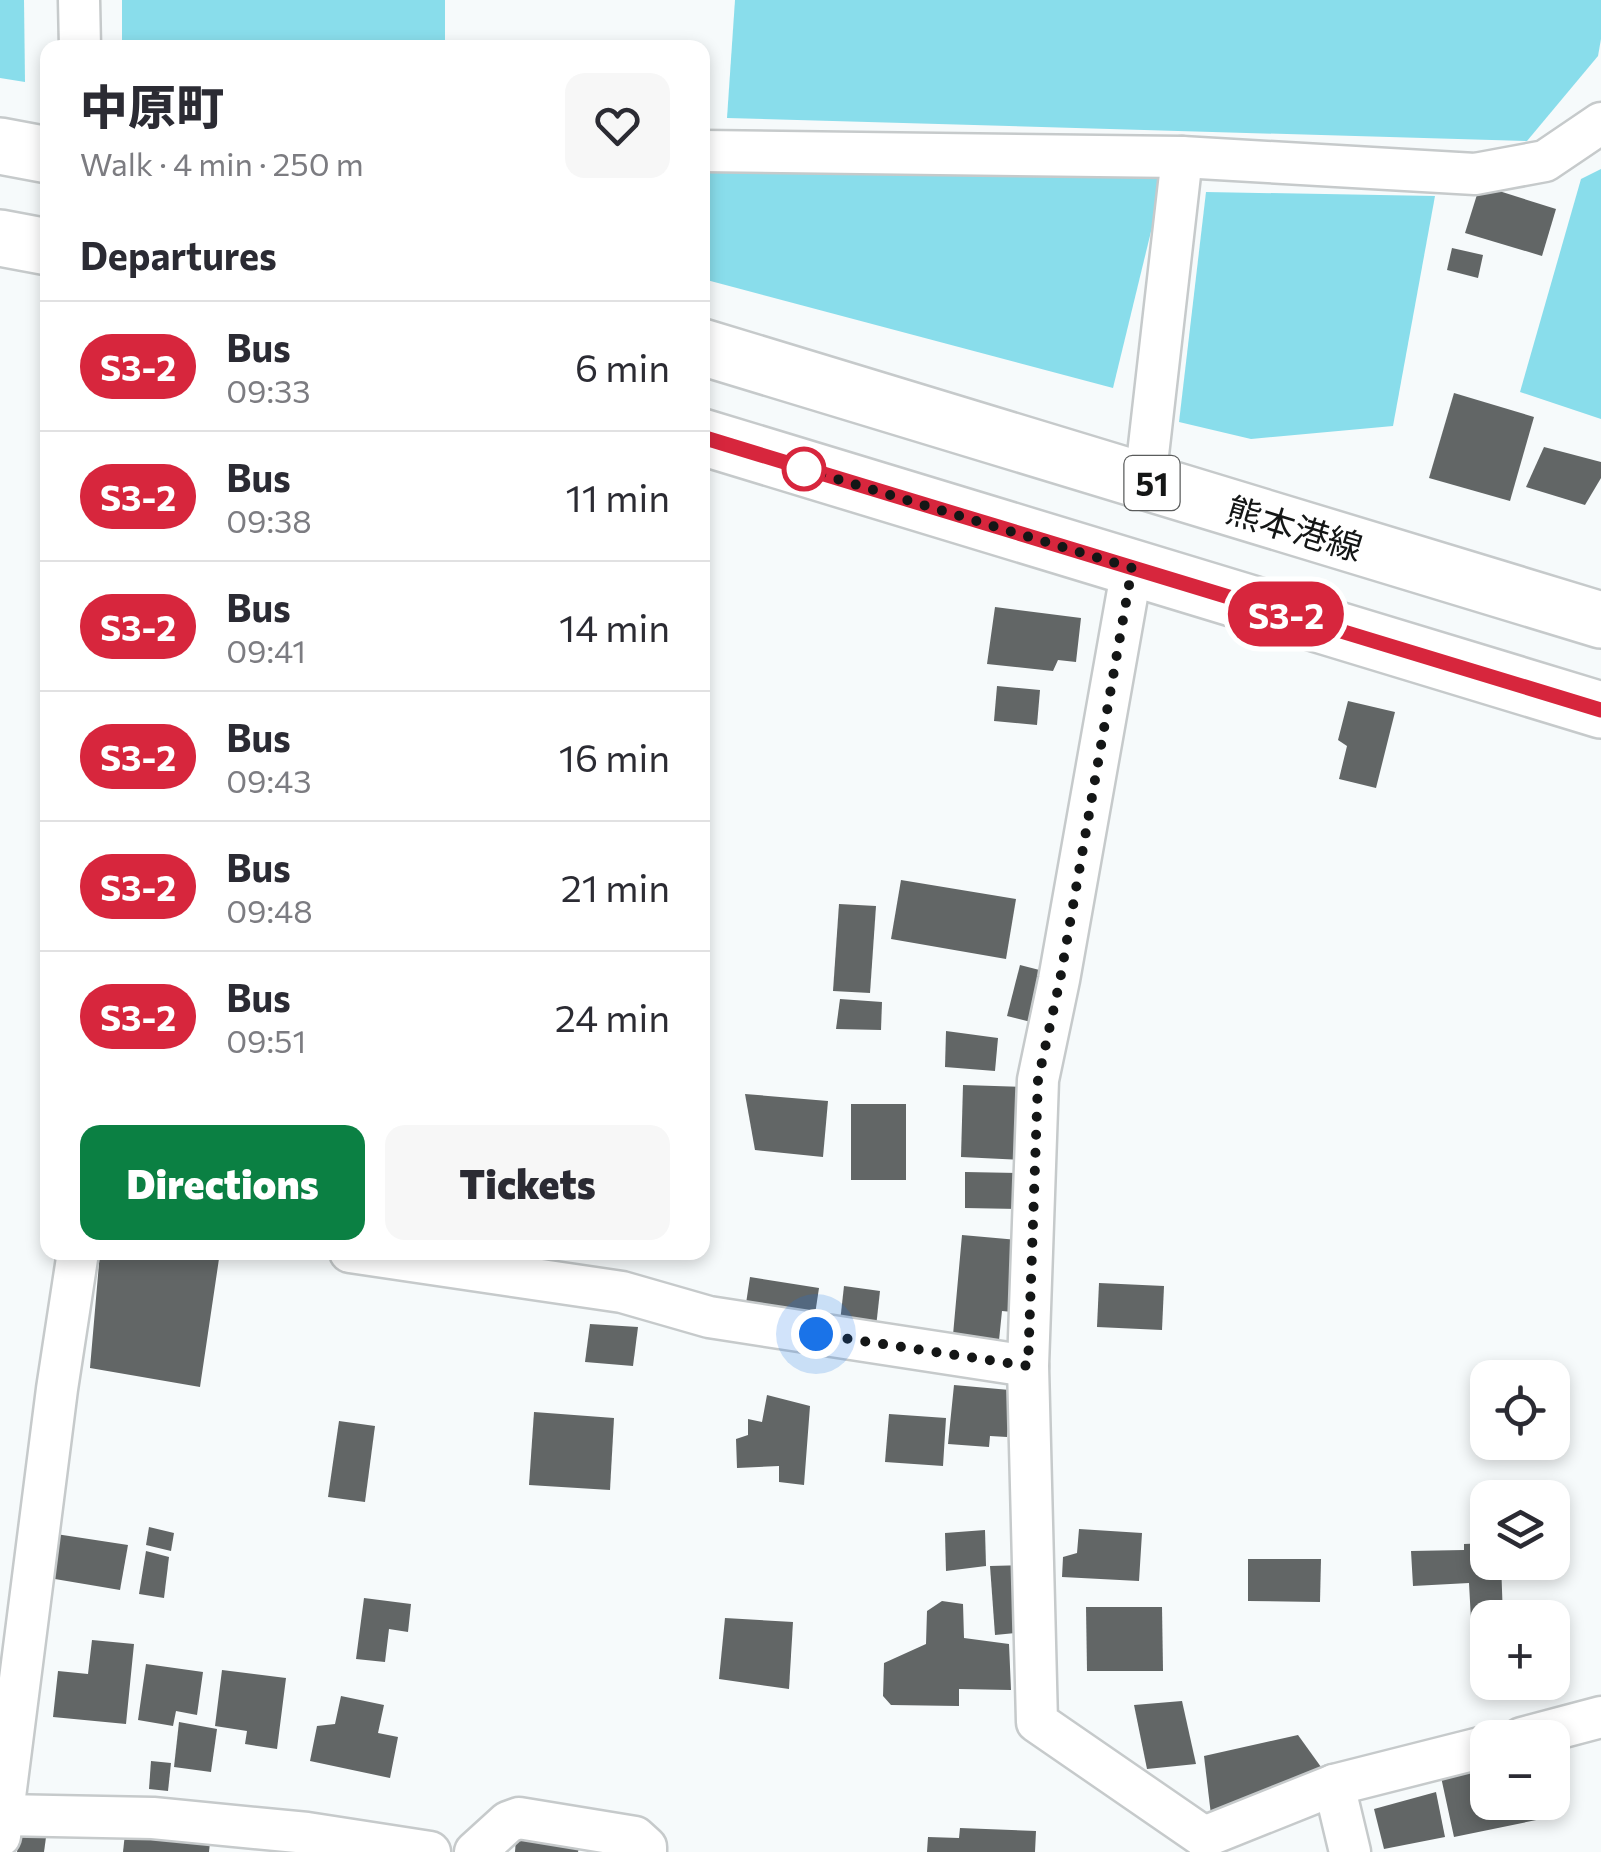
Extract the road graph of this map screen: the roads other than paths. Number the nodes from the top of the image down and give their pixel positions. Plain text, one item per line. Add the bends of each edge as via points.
1 (79, 0) edge
2 (80, 40) edge
3 (1601, 123) edge
4 (0, 146) edge
5 (710, 151) edge
6 (40, 154) edge
7 (1182, 157) junction
8 (0, 238) edge
9 (40, 246) edge
10 (710, 349) edge
11 (710, 439) edge
12 (1145, 481) junction
13 (1132, 568) junction
14 (1601, 620) edge
15 (1601, 710) edge
16 (77, 1260) edge
17 (404, 1260) edge
18 (1028, 1366) junction
19 (1601, 1718) edge
20 (1570, 1726) edge
21 (1470, 1751) edge
22 (1334, 1785) junction
23 (2, 1826) edge
24 (1203, 1844) edge
25 (430, 1852) edge
26 (475, 1852) edge
27 (646, 1852) edge
28 (1350, 1852) edge

1 - 2 street
3 - 7 street via 1545,161 1475,174
4 - 6 main road
5 - 7 street
7 - 12 street
8 - 9 main road
10 - 12 main road, 熊本港線 / 51
11 - 13 main road
12 - 13 main road
12 - 14 main road, 熊本港線 / 51
13 - 15 main road
13 - 18 street via 1038,1080
16 - 23 street
17 - 18 street
18 - 24 street via 1037,1722
19 - 20 street
21 - 22 street
22 - 24 street
22 - 28 street
23 - 25 street via 153,1818
26 - 27 street via 519,1818 635,1837

